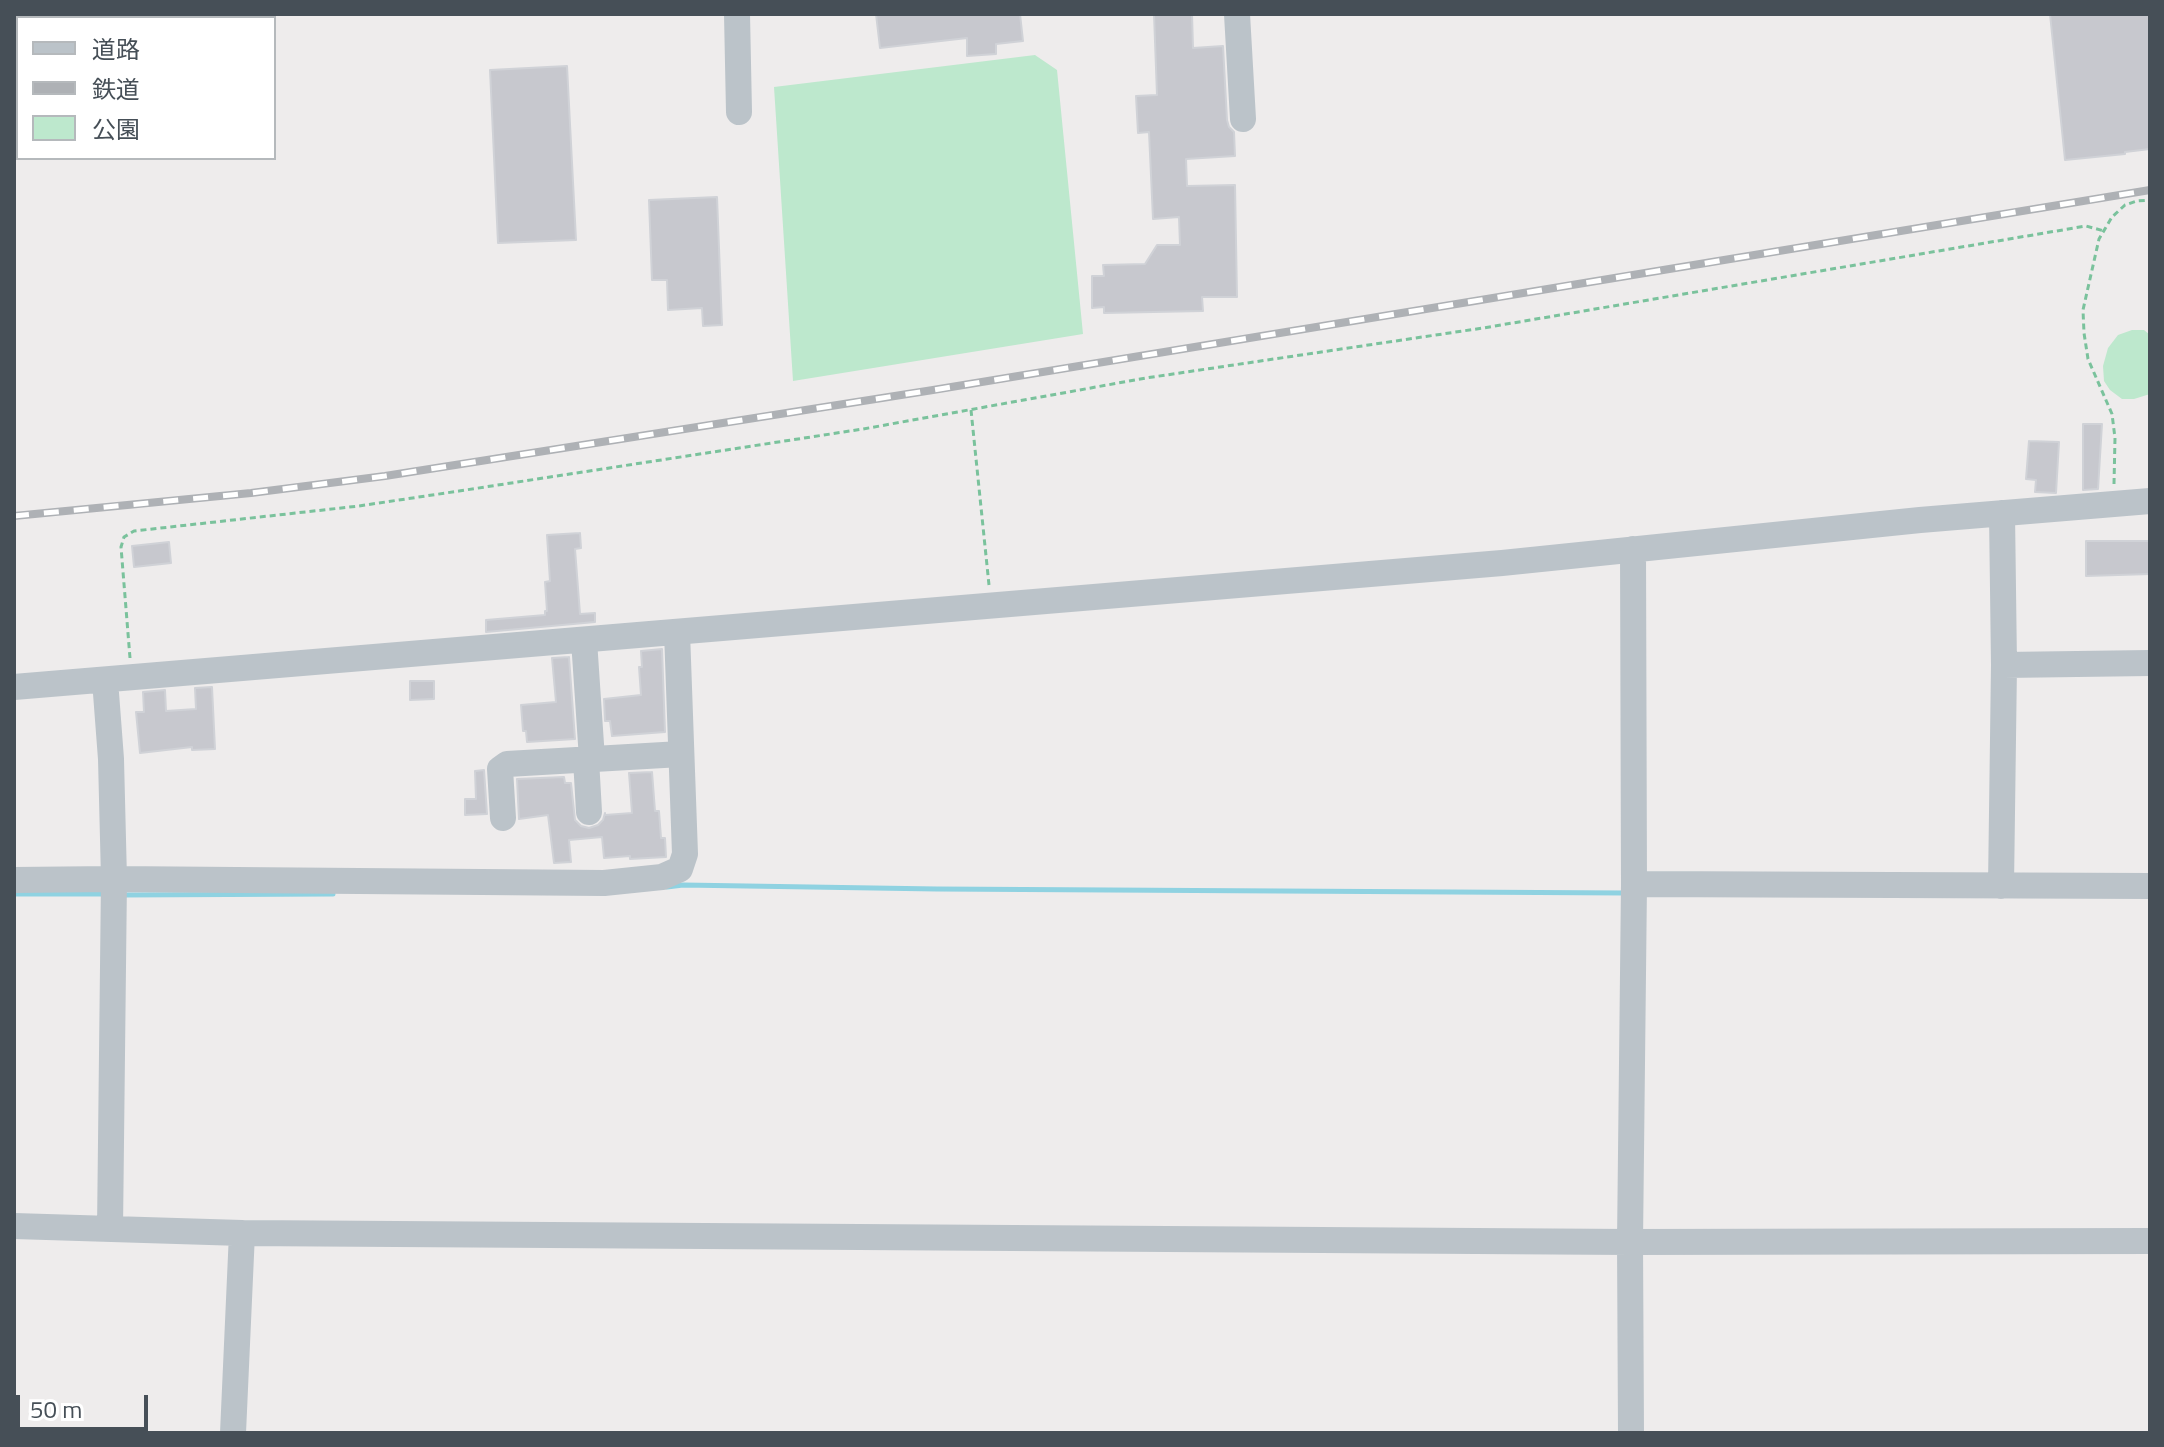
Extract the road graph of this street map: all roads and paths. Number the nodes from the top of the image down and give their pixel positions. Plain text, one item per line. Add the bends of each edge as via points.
1 (737, 14) edge
2 (1237, 14) edge
3 (739, 112) dead end
4 (1243, 119) dead end
5 (2150, 200) edge
6 (2104, 231) junction
7 (971, 410) junction
8 (2150, 501) edge
9 (2114, 504) junction
10 (2002, 513) junction
11 (1633, 549) junction
12 (992, 606) junction
13 (677, 632) junction
14 (584, 640) junction
15 (2150, 663) edge
16 (2004, 665) junction
17 (132, 678) junction
18 (105, 680) junction
19 (14, 687) edge
20 (681, 754) junction
21 (589, 759) junction
22 (589, 812) dead end
23 (503, 818) dead end
24 (114, 879) junction
25 (14, 880) edge
26 (1634, 884) junction
27 (2001, 886) junction
28 (2150, 886) edge
29 (14, 1226) edge
30 (110, 1229) junction
31 (242, 1233) junction
32 (2150, 1241) edge
33 (1630, 1242) junction
34 (233, 1433) edge
35 (1631, 1433) edge

1 - 3 street
2 - 4 street
5 - 6 path via 2125,205
6 - 7 path via 2086,226
6 - 9 path via 2083,310 2088,359 2112,414
7 - 12 path
7 - 17 path via 459,491 134,531 121,547
8 - 9 street
9 - 10 street
10 - 11 street
10 - 16 street
11 - 12 street
11 - 26 street
12 - 13 street
13 - 14 street
13 - 20 street
14 - 17 street
14 - 21 street
15 - 16 street
16 - 27 street
17 - 18 street
18 - 19 street
18 - 24 street
20 - 21 street
20 - 24 street via 685,854 680,869 662,877 604,883
21 - 22 street
21 - 23 street via 507,764 500,769
24 - 25 street
24 - 30 street
26 - 27 street
26 - 33 street
27 - 28 street
29 - 30 street
30 - 31 street
31 - 33 street
31 - 34 street
32 - 33 street
33 - 35 street

